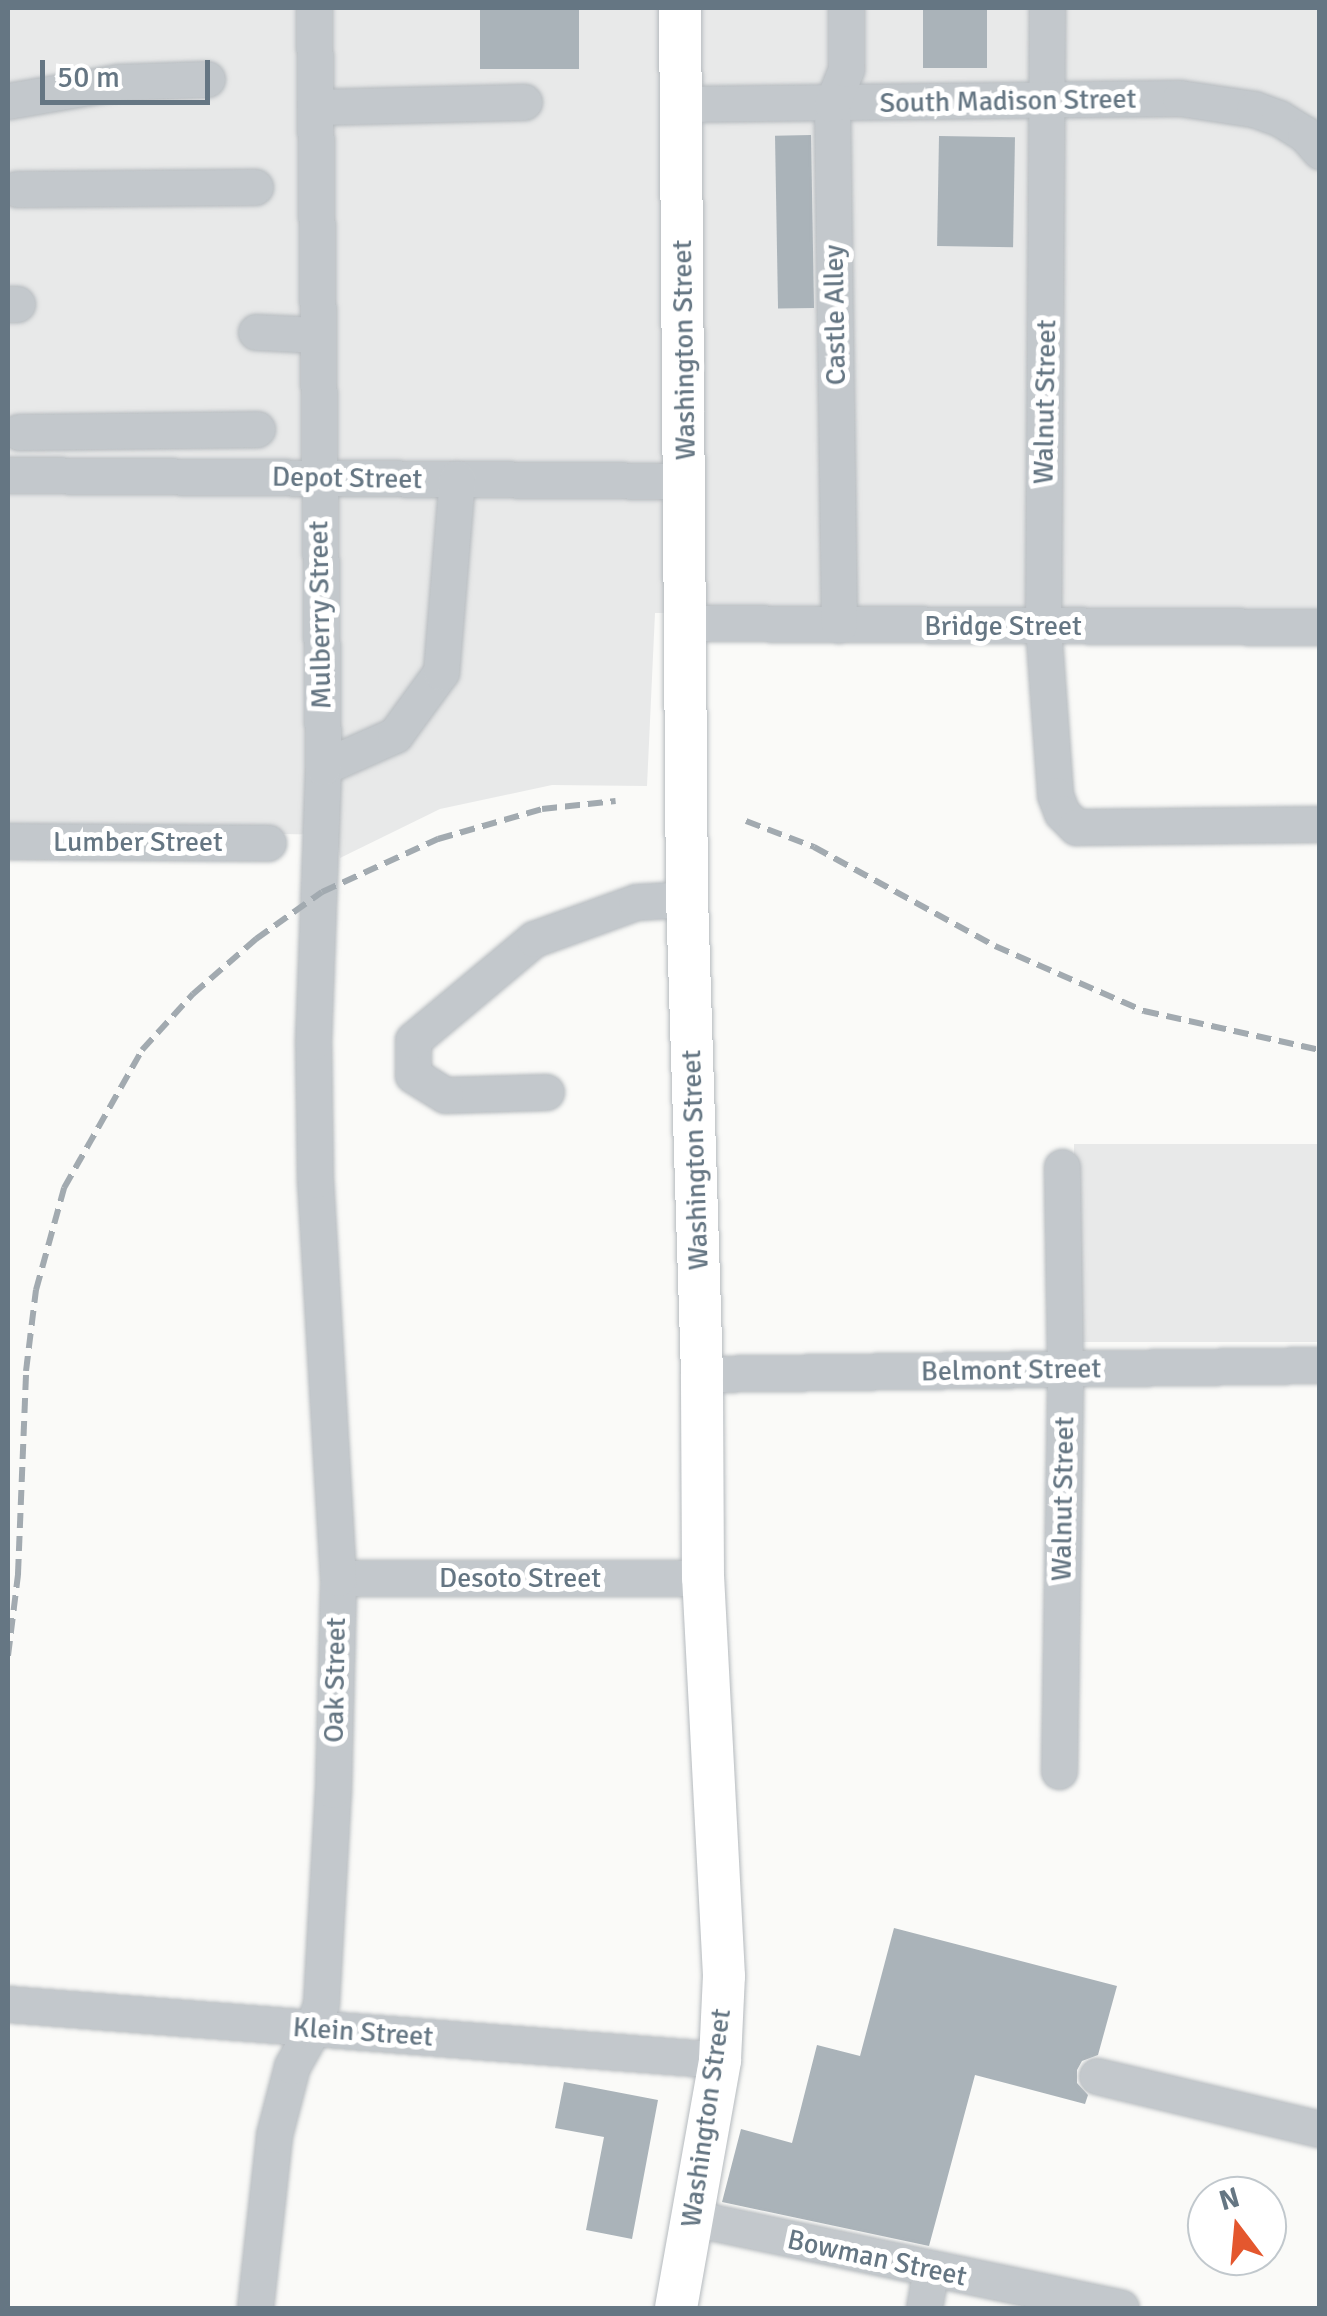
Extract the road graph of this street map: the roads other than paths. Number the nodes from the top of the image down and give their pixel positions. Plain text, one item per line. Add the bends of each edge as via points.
1 (314, 8) edge
2 (680, 8) edge
3 (846, 8) edge
4 (1047, 8) edge
5 (207, 79) dead end
6 (1048, 99) junction
7 (8, 102) edge
8 (524, 102) dead end
9 (681, 104) junction
10 (832, 104) junction
11 (314, 107) junction
12 (1320, 151) edge
13 (255, 187) dead end
14 (17, 189) dead end
15 (256, 332) dead end
16 (317, 336) junction
17 (257, 429) dead end
18 (19, 432) dead end
19 (8, 475) edge
20 (318, 478) junction
21 (457, 479) junction
22 (686, 481) junction
23 (686, 622) junction
24 (839, 625) junction
25 (1042, 626) junction
26 (1320, 627) edge
27 (322, 766) junction
28 (1320, 824) edge
29 (8, 841) edge
30 (268, 843) dead end
31 (687, 899) junction
32 (314, 1042) joint
33 (546, 1092) dead end
34 (1062, 1168) dead end
35 (1320, 1365) edge
36 (1065, 1369) junction
37 (702, 1374) junction
38 (338, 1578) junction
39 (703, 1578) junction
40 (1059, 1771) dead end
41 (8, 2004) edge
42 (313, 2028) junction
43 (720, 2060) junction
44 (1097, 2076) dead end
45 (1320, 2129) edge
46 (692, 2218) junction
47 (931, 2270) junction
48 (1042, 2301) edge
49 (255, 2308) edge
50 (676, 2308) edge
51 (924, 2308) edge
52 (1121, 2308) edge

1 - 11 street, Mulberry Street
2 - 9 main road, Washington Street
3 - 10 street, Castle Alley via 846,69
4 - 6 street, Walnut Street
5 - 7 street via 118,82
6 - 10 street, South Madison Street
6 - 12 street, South Madison Street via 1217,102 1279,118
6 - 25 street, Walnut Street
8 - 11 street
9 - 10 street, South Madison Street
9 - 22 main road, Washington Street
10 - 24 street, Castle Alley
11 - 16 street, Mulberry Street
13 - 14 street
15 - 16 street
16 - 20 street, Mulberry Street
17 - 18 street
19 - 20 street, Depot Street
20 - 21 street, Depot Street
20 - 27 street, Mulberry Street
21 - 22 street, Depot Street
21 - 27 street via 441,672 394,735
22 - 23 main road, Washington Street
23 - 24 street, Bridge Street
23 - 31 main road, Washington Street
24 - 25 street, Bridge Street
25 - 26 street, Bridge Street
25 - 28 street, Walnut Street via 1055,795 1076,827
27 - 32 street, Mulberry Street
29 - 30 street, Lumber Street
31 - 33 street via 636,902 534,940 413,1040 413,1075 445,1095
31 - 37 main road, Washington Street
32 - 38 street, Oak Street via 315,1180
34 - 36 street, Walnut Street
35 - 36 street, Belmont Street
36 - 37 street, Belmont Street
36 - 40 street, Walnut Street
37 - 39 main road, Washington Street
38 - 39 street, Desoto Street
38 - 42 street, Oak Street via 322,1984
39 - 43 main road, Washington Street via 724,1976
41 - 42 street, Klein Street
42 - 43 street, Klein Street
42 - 49 street, Oak Street via 292,2066 274,2135
43 - 46 main road, Washington Street
44 - 45 street
46 - 47 street, Bowman Street
46 - 50 main road, Washington Street
47 - 48 street, Bowman Street
47 - 51 street
48 - 52 street, Bowman Street

